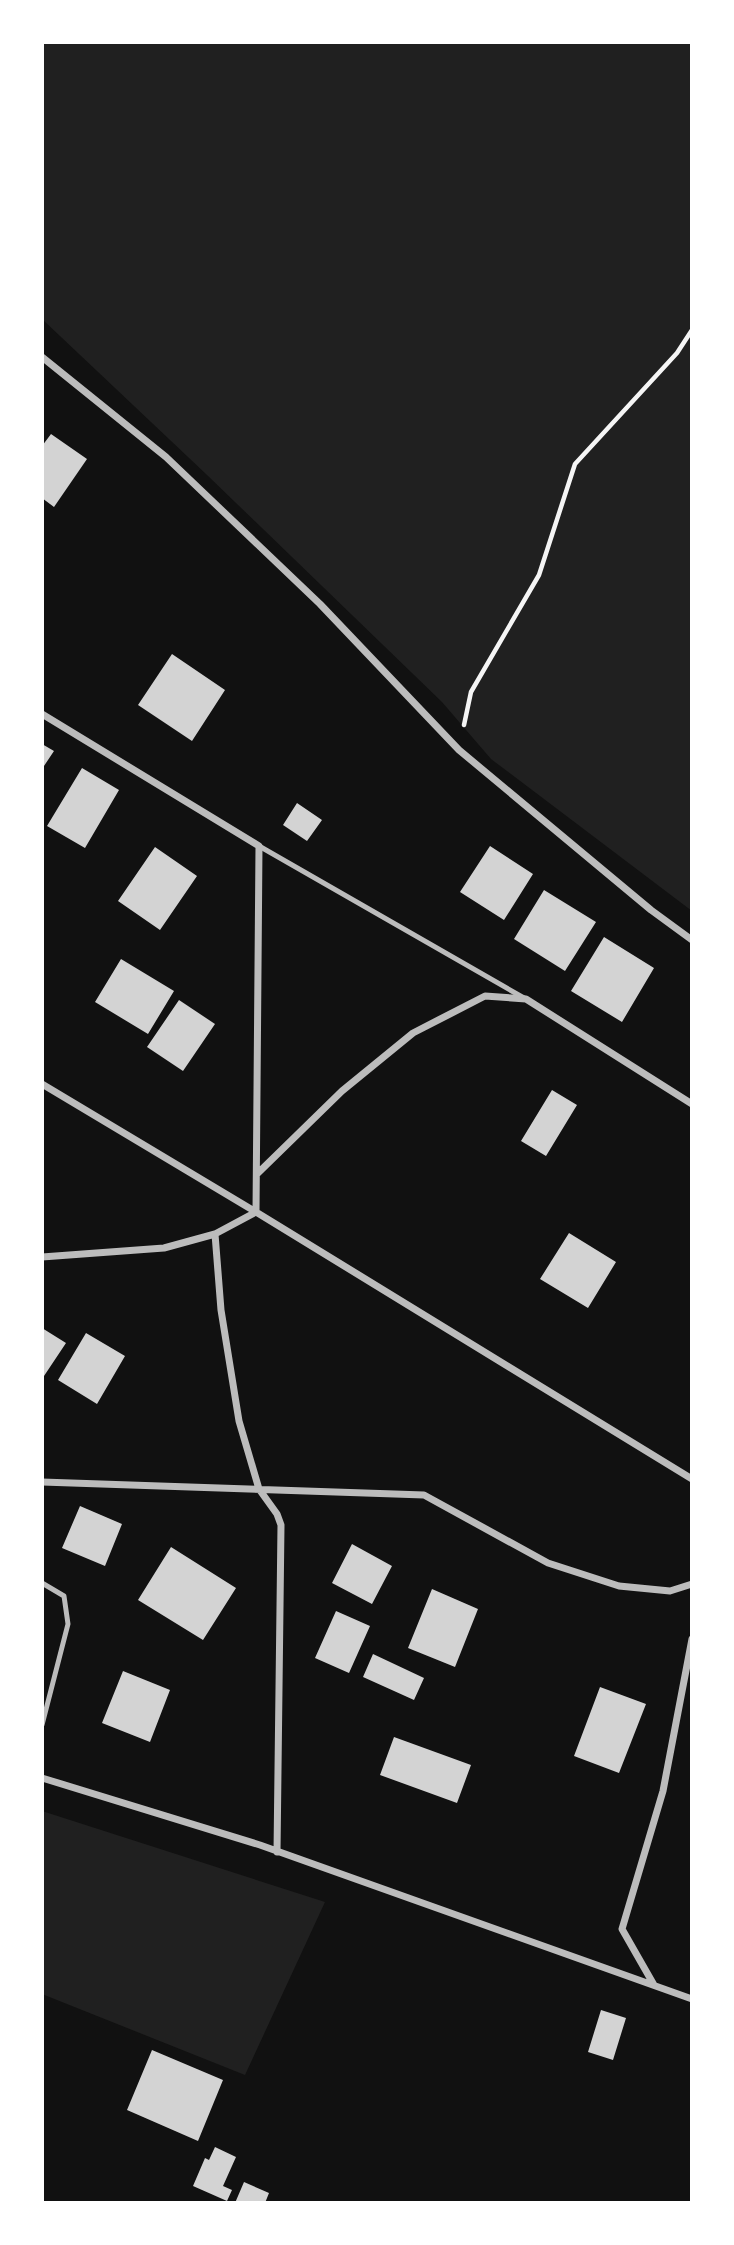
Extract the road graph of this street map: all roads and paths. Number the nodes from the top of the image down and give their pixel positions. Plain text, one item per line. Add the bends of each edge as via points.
1 (692, 330) edge
2 (42, 357) edge
3 (42, 713) edge
4 (459, 750) junction
5 (259, 846) junction
6 (692, 940) edge
7 (526, 999) junction
8 (44, 1086) edge
9 (692, 1104) edge
10 (258, 1172) junction
11 (257, 1212) junction
12 (215, 1234) junction
13 (42, 1257) edge
14 (690, 1478) edge
15 (42, 1482) edge
16 (259, 1489) junction
17 (692, 1489) edge
18 (42, 1583) edge
19 (692, 1584) edge
20 (692, 1639) edge
21 (42, 1725) edge
22 (42, 1778) edge
23 (277, 1852) junction
24 (655, 1986) junction
25 (692, 1999) edge

1 - 4 path via 677,353 575,464 539,575 471,692
2 - 4 street via 166,457 320,604
3 - 5 street
4 - 6 street
5 - 7 lane
5 - 10 street
7 - 9 street
7 - 10 street via 485,996 413,1033 342,1091
8 - 11 street
10 - 11 street
11 - 12 street
11 - 14 street
12 - 13 street via 164,1248
12 - 16 street via 221,1310 237,1409
14 - 17 street
15 - 16 street
16 - 19 street via 424,1495 548,1563 619,1586 670,1591
16 - 23 street via 281,1525
18 - 21 lane via 64,1596 68,1624
20 - 24 street via 663,1791 622,1929
22 - 23 street
23 - 24 street
24 - 25 street

